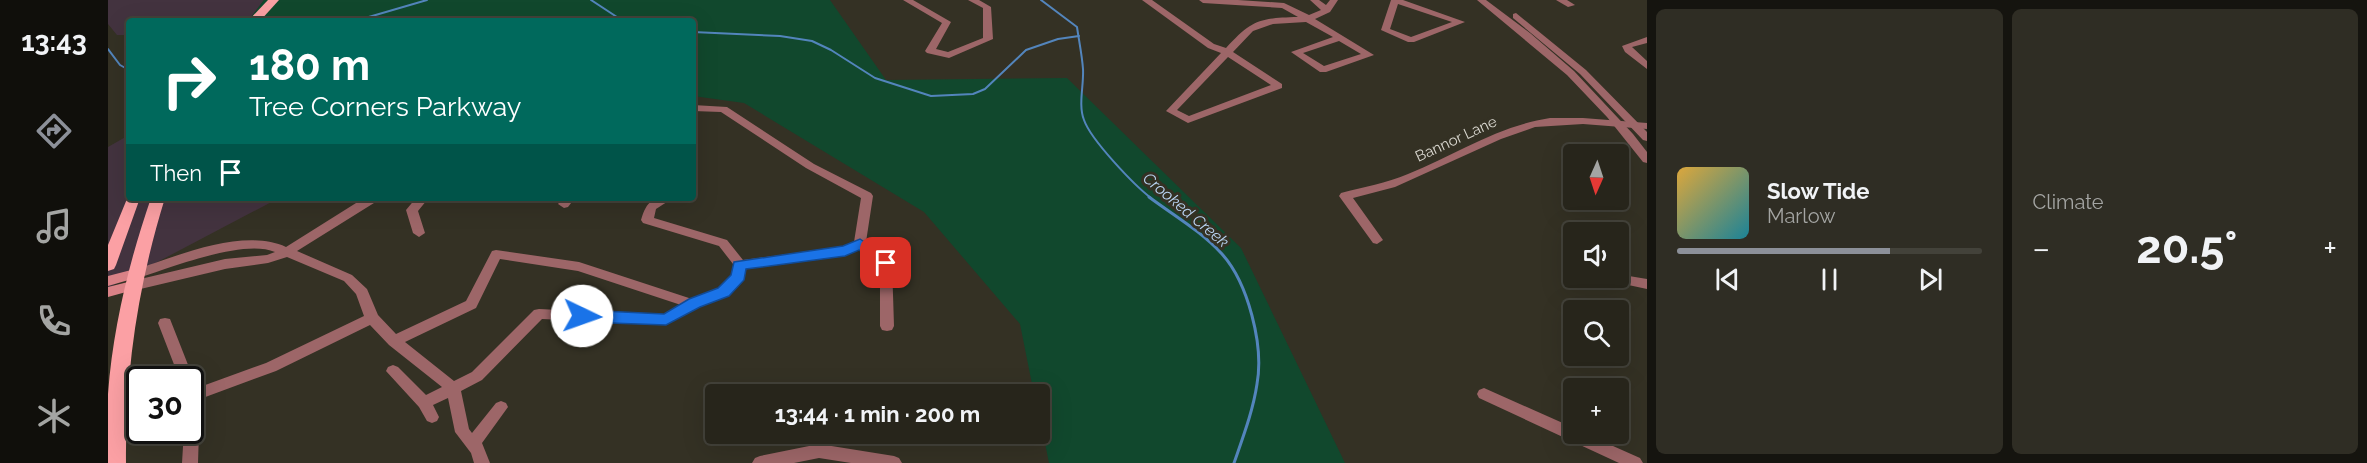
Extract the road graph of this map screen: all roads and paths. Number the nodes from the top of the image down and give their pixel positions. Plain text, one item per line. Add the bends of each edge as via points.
1 (274, 0) edge
2 (972, 0) edge
3 (1146, 0) edge
4 (1203, 0) edge
5 (1314, 0) edge
6 (1334, 0) edge
7 (1395, 0) edge
8 (1481, 0) edge
9 (1493, 0) edge
10 (1560, 0) edge
11 (912, 1) edge
12 (1570, 5) dead end
13 (1327, 10) junction
14 (257, 18) edge
15 (1308, 19) junction
16 (1340, 38) junction
17 (1647, 40) edge
18 (1227, 52) junction
19 (1647, 66) edge
20 (696, 108) edge
21 (1620, 124) junction
22 (1642, 126) edge
23 (1647, 138) edge
24 (1647, 160) edge
25 (132, 201) edge
26 (157, 201) edge
27 (368, 201) edge
28 (418, 201) edge
29 (662, 201) edge
30 (418, 233) dead end
31 (1377, 240) dead end
32 (860, 244) junction
33 (233, 246) junction
34 (287, 252) junction
35 (225, 264) junction
36 (108, 265) edge
37 (739, 265) junction
38 (133, 280) junction
39 (108, 281) edge
40 (1629, 281) edge
41 (1647, 284) edge
42 (108, 292) edge
43 (693, 304) junction
44 (372, 318) junction
45 (165, 323) dead end
46 (887, 326) dead end
47 (394, 341) junction
48 (182, 366) edge
49 (393, 371) dead end
50 (204, 388) edge
51 (453, 388) junction
52 (1484, 394) dead end
53 (424, 403) junction
54 (501, 407) dead end
55 (432, 417) dead end
56 (191, 444) edge
57 (472, 444) junction
58 (116, 463) edge
59 (190, 463) edge
60 (482, 463) edge
61 (761, 463) edge
62 (894, 463) edge
63 (1635, 463) edge

1 - 14 main road
2 - 11 street via 987,7 988,39 949,55 930,51 947,22
3 - 18 street via 1210,46
4 - 15 street via 1284,6
5 - 13 street
6 - 13 street
7 - 7 street via 1415,6 1461,22 1411,40 1394,35 1385,30
8 - 21 street via 1536,43
9 - 22 street via 1544,37
10 - 12 street
13 - 15 street
15 - 16 street
15 - 18 street via 1279,20 1252,28
16 - 16 street via 1369,55 1323,70 1296,52
17 - 19 street via 1628,46
18 - 18 street via 1178,104 1171,111 1188,120 1279,86
20 - 32 street via 723,110 810,166 867,196
21 - 22 street, Bannor Lane
21 - 24 street
21 - 31 street, Bannor Lane via 1550,122 1521,128 1396,184 1345,196
22 - 23 street
25 - 36 main road
26 - 38 main road
27 - 34 street
28 - 30 street via 412,210
29 - 37 street via 651,207 647,220 723,243
32 - 37 street via 845,251
32 - 46 street via 886,263
33 - 34 street via 279,246
33 - 35 street
33 - 38 street via 205,252
34 - 35 street via 268,259
34 - 44 street via 348,278 362,292
35 - 38 street
37 - 43 street via 738,276 724,292
38 - 39 main road
38 - 42 main road
38 - 58 main road via 117,380
40 - 41 street
43 - 47 street via 579,267 496,254 471,304
43 - 51 street via 666,320 539,314 477,376
44 - 47 street
44 - 50 street via 271,366
45 - 48 street
47 - 51 street
49 - 53 street
51 - 53 street
51 - 57 street via 462,432
52 - 63 street
53 - 55 street
54 - 57 street
56 - 59 street
57 - 60 street
61 - 62 street via 819,451

